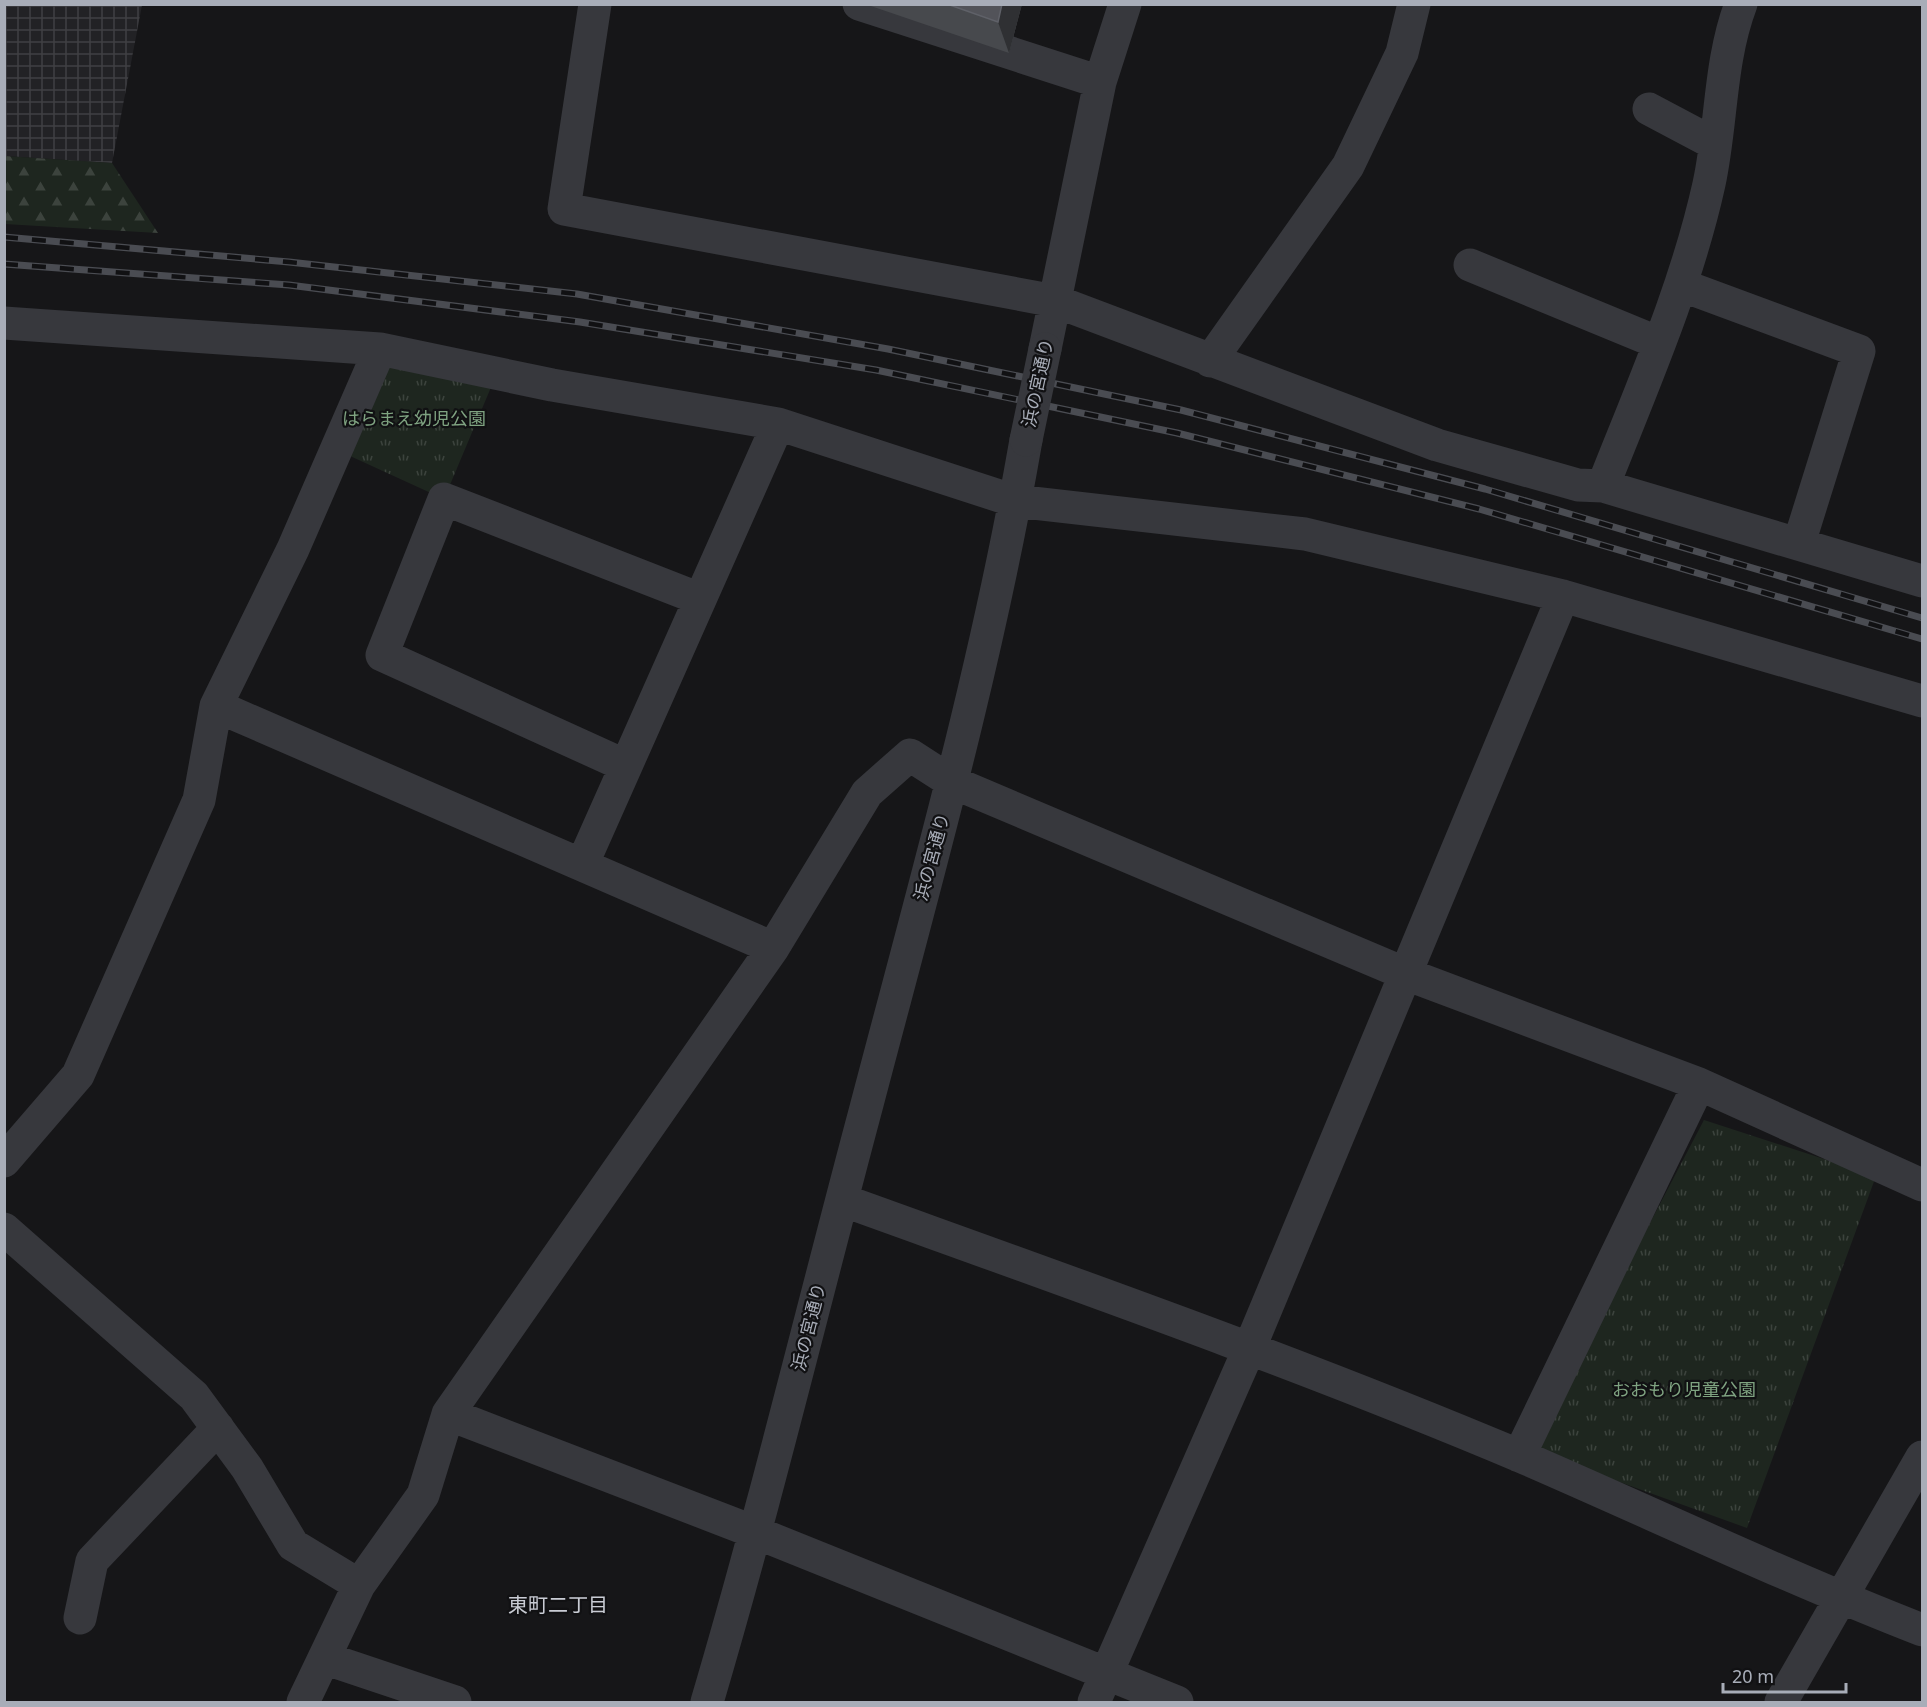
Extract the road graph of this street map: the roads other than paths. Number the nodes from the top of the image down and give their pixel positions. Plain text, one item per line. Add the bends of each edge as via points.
1 (595, 4) edge
2 (859, 4) edge
3 (1125, 4) edge
4 (1414, 4) edge
5 (1741, 4) edge
6 (1100, 82) junction
7 (1649, 109) dead end
8 (1714, 144) junction
9 (1470, 265) dead end
10 (1681, 285) junction
11 (1055, 301) junction
12 (4, 323) edge
13 (1659, 343) junction
14 (380, 349) junction
15 (1210, 362) junction
16 (778, 424) junction
17 (1603, 486) junction
18 (1015, 501) junction
19 (1799, 543) junction
20 (1923, 581) edge
21 (1563, 596) junction
22 (700, 599) junction
23 (1923, 701) edge
24 (216, 706) junction
25 (626, 766) junction
26 (952, 782) junction
27 (582, 865) junction
28 (773, 948) junction
29 (1406, 974) junction
30 (1699, 1084) junction
31 (4, 1161) edge
32 (1923, 1185) edge
33 (842, 1200) junction
34 (4, 1229) edge
35 (1250, 1347) junction
36 (448, 1414) junction
37 (218, 1428) junction
38 (1520, 1456) junction
39 (1923, 1457) edge
40 (757, 1533) junction
41 (359, 1585) junction
42 (1842, 1599) junction
43 (80, 1618) dead end
44 (1923, 1630) edge
45 (324, 1658) junction
46 (1100, 1689) edge
47 (303, 1702) edge
48 (455, 1702) edge
49 (707, 1702) edge
50 (1177, 1702) edge
51 (1781, 1702) edge

1 - 11 street via 564,209
2 - 6 street
3 - 6 street, 浜の宮通り
4 - 15 street via 1402,53 1348,166
5 - 8 street via 1730,35
6 - 11 street, 浜の宮通り
7 - 8 street
8 - 10 street via 1709,183
9 - 13 street
10 - 13 street
10 - 19 street via 1859,351
11 - 15 street
11 - 18 street, 浜の宮通り, bridge
12 - 14 street
13 - 17 street
14 - 16 street via 552,385
14 - 24 street via 293,549
15 - 17 street via 1437,446 1578,485
16 - 18 street
16 - 22 street
17 - 19 street
18 - 21 street via 1305,534
18 - 26 street, 浜の宮通り
19 - 20 street
21 - 23 street
21 - 29 street
22 - 25 street
22 - 25 street via 444,499 381,655
24 - 27 street
24 - 31 street via 199,800 78,1074
25 - 27 street
26 - 28 street via 910,755 867,793
26 - 29 street
26 - 33 street, 浜の宮通り
27 - 28 street
28 - 36 street
29 - 30 street
29 - 35 street
30 - 32 street
30 - 38 street
33 - 35 street
33 - 40 street, 浜の宮通り
34 - 37 street via 194,1396
35 - 38 street
35 - 46 street
36 - 40 street
36 - 41 street via 423,1495
37 - 41 street via 248,1468 293,1545
37 - 43 street via 92,1561
38 - 42 street
39 - 42 street
40 - 46 street
40 - 49 street, 浜の宮通り
41 - 45 street
42 - 44 street
42 - 51 street
45 - 47 street
45 - 48 street
46 - 50 street

